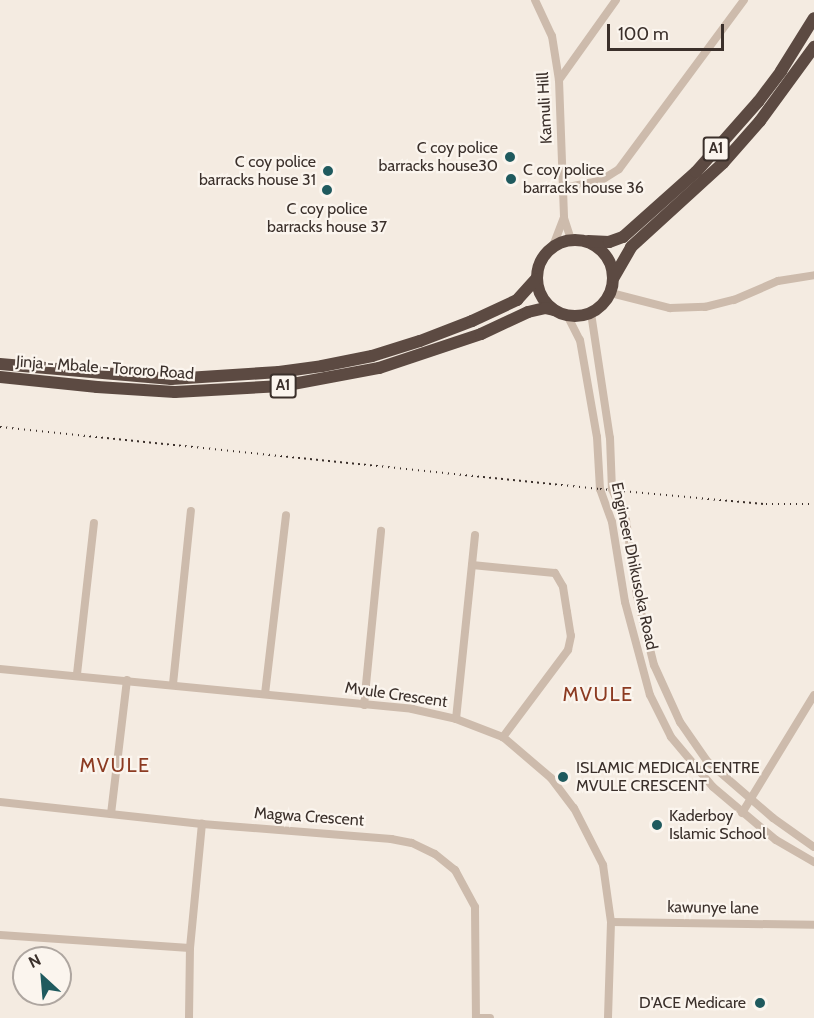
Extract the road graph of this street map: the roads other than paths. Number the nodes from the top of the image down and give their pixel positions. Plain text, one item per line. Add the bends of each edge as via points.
1 (535, 0) edge
2 (544, 0) edge
3 (616, 0) edge
4 (744, 0) edge
5 (543, 12) junction
6 (814, 18) edge
7 (814, 47) edge
8 (559, 80) junction
9 (563, 188) junction
10 (564, 218) junction
11 (571, 239) junction
12 (588, 241) junction
13 (553, 246) junction
14 (814, 275) edge
15 (614, 277) junction
16 (536, 279) junction
17 (611, 292) junction
18 (554, 310) junction
19 (591, 313) junction
20 (567, 315) junction
21 (0, 364) edge
22 (0, 376) edge
23 (191, 511) dead end
24 (286, 515) dead end
25 (94, 523) dead end
26 (381, 531) dead end
27 (475, 535) dead end
28 (472, 565) junction
29 (0, 669) edge
30 (77, 674) junction
31 (127, 680) junction
32 (173, 684) junction
33 (265, 694) junction
34 (814, 695) edge
35 (364, 705) junction
36 (456, 719) junction
37 (503, 737) junction
38 (750, 799) junction
39 (0, 802) edge
40 (742, 813) junction
41 (111, 814) junction
42 (202, 824) junction
43 (814, 847) edge
44 (814, 862) edge
45 (611, 922) junction
46 (814, 925) edge
47 (0, 935) edge
48 (190, 948) junction
49 (189, 1018) edge
50 (476, 1018) edge
51 (490, 1018) edge
52 (608, 1018) edge

1 - 5 street, Kamuli Hill
2 - 5 street
3 - 8 street
4 - 9 street via 619,169 600,181
5 - 8 street, Kamuli Hill via 552,36
6 - 12 highway, A1 via 758,102 696,172 623,237 609,242
7 - 15 highway, A1 via 738,146 631,247
8 - 9 street, Kamuli Hill
9 - 10 street, Kamuli Hill
10 - 11 street, Kamuli Hill
10 - 13 street, Kamuli Hill
11 - 12 highway, A1
11 - 13 highway, A1
12 - 15 highway via 609,259
13 - 16 highway, A1 via 538,266
14 - 17 street via 778,281 734,300 697,308 670,308
15 - 17 highway, A1
16 - 18 highway via 538,291
16 - 21 highway, Jinja - Mbale - Tororo Road / A1 via 517,300 472,321 410,344 322,366 171,379
17 - 19 highway
18 - 20 highway, A1
18 - 22 highway, Jinja - Mbale - Tororo Road / A1 via 528,312 470,338 379,368 282,386 175,392
19 - 20 highway, A1
19 - 38 street, Engineer Dhikusoka Road via 610,438 612,489 626,520 654,665 694,744 725,780
20 - 40 street, Engineer Dhikusoka Road via 580,340 597,437 600,489 612,522 642,673 672,736 713,787
23 - 32 street
24 - 33 street
25 - 30 street
26 - 35 street
27 - 28 street
28 - 36 street
28 - 37 street via 555,573 563,587 571,636 568,650
29 - 30 street, Mvule Crescent
30 - 31 street, Mvule Crescent
31 - 32 street, Mvule Crescent
31 - 41 street
32 - 33 street, Mvule Crescent
33 - 35 street, Mvule Crescent
34 - 38 street
35 - 36 street, Mvule Crescent via 412,709
36 - 37 street, Mvule Crescent
37 - 45 street, Mvule Crescent via 551,778 584,825 603,864
38 - 40 street
38 - 43 street, Engineer Dhikusoka Road
39 - 41 street, Magwa Crescent
40 - 44 street, Engineer Dhikusoka Road via 776,840
41 - 42 street, Magwa Crescent
42 - 48 street
42 - 50 street, Magwa Crescent via 391,839 435,854 455,870 475,907
45 - 46 street, kawunye lane
45 - 52 street, Mvule Crescent
47 - 48 street
48 - 49 street
50 - 51 street

